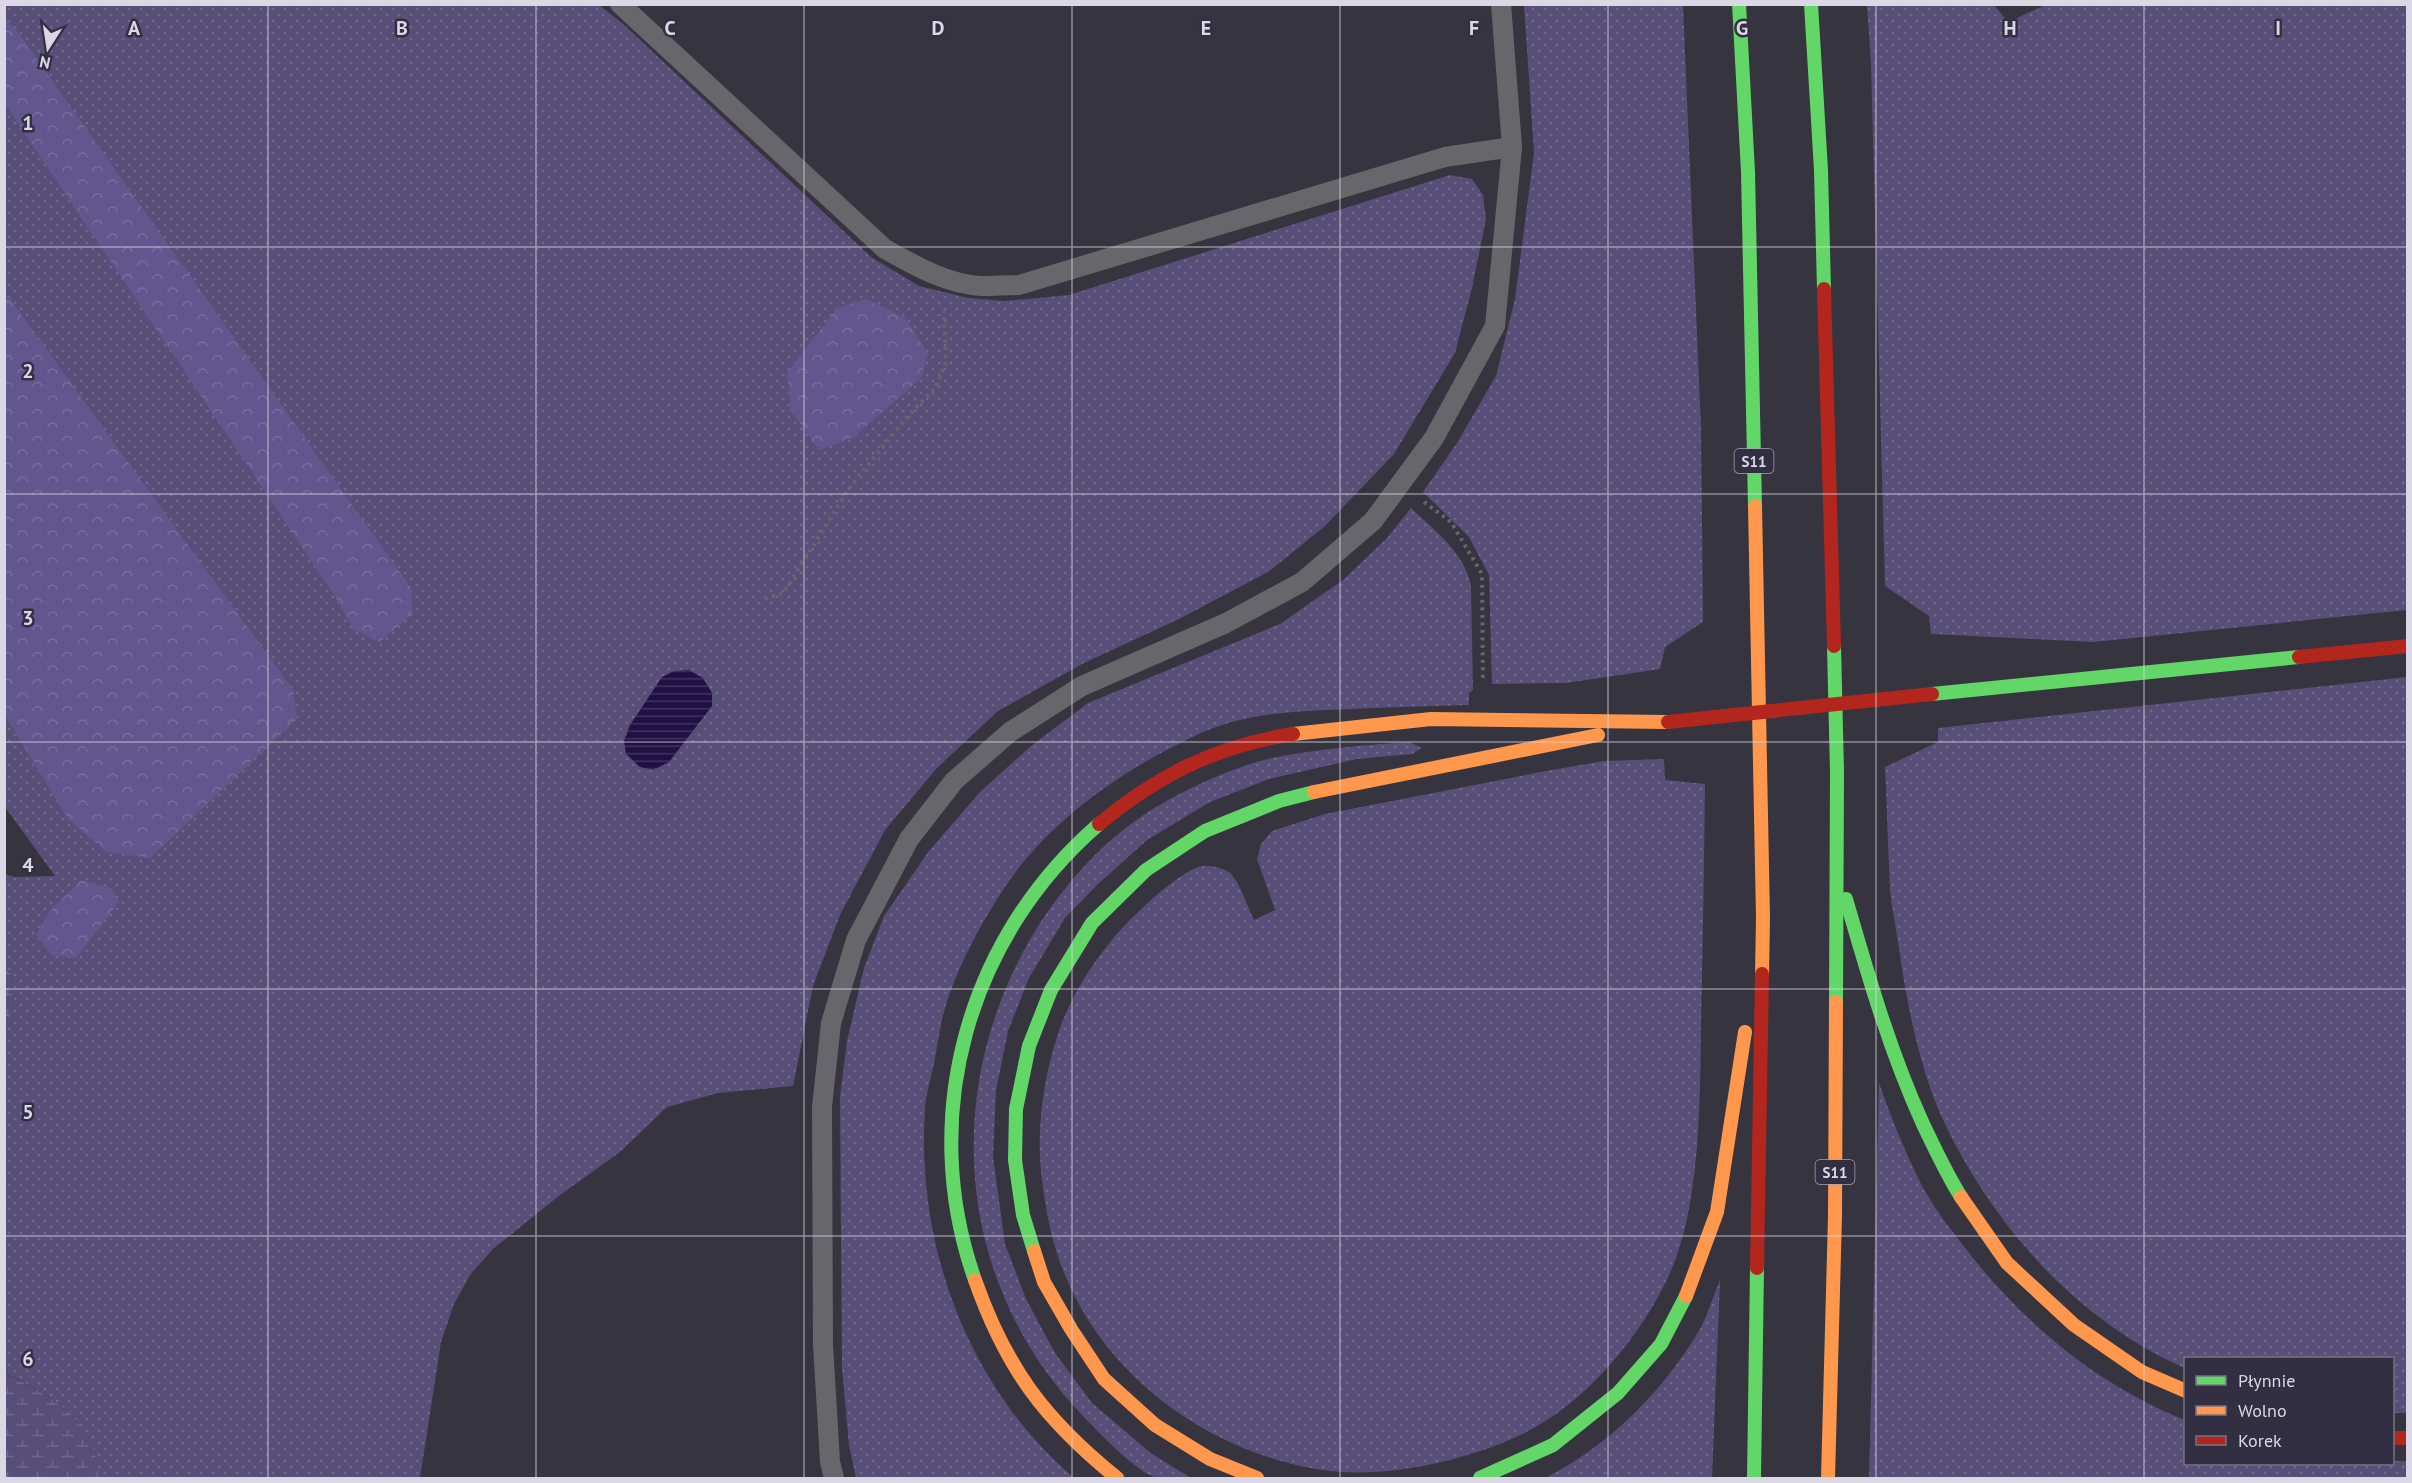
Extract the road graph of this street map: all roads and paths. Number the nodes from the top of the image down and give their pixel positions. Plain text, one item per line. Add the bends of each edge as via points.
1 (620, 4) edge
2 (1501, 4) edge
3 (1739, 4) edge
4 (1811, 4) edge
5 (1512, 147) junction
6 (944, 277) junction
7 (1400, 484) junction
8 (765, 599) dead end
9 (2408, 646) edge
10 (1484, 692) dead end
11 (1668, 722) junction
12 (1836, 865) junction
13 (1763, 918) junction
14 (2184, 1390) edge
15 (834, 1479) edge
16 (1118, 1479) edge
17 (1257, 1479) edge
18 (1480, 1479) edge
19 (1754, 1479) edge
20 (1828, 1479) edge

1 - 6 lane via 885,249 918,268
2 - 5 lane
3 - 13 highway, S11 via 1748,172
4 - 12 highway, S11 via 1821,170 1837,772
5 - 6 lane via 1445,157 1019,285 980,286
5 - 7 lane via 1495,326 1434,438
6 - 8 path via 946,362 936,387 848,490 784,592
7 - 10 path via 1451,522 1482,574
7 - 15 lane via 1372,521 1302,582 1226,623 1082,686 1010,732 954,781 909,839 856,940 831,1023 822,1107 823,1296 829,1450
9 - 11 highway, bridge
11 - 16 highway via 1431,719 1302,732 1218,752 1155,781 1089,831 1041,882 1006,934 977,990 958,1054 950,1117 951,1184 962,1246 987,1318 1024,1384 1075,1444
11 - 17 highway via 1324,790 1279,801 1205,831 1146,870 1092,922 1050,990 1029,1046 1016,1109 1015,1160 1023,1215 1044,1282 1104,1379 1155,1425 1210,1459
12 - 14 highway via 1877,1004 1910,1095 1946,1174 2007,1263 2074,1325 2142,1372
12 - 20 highway, S11 via 1835,1216
13 - 18 highway via 1717,1212 1686,1295 1661,1344 1618,1393 1553,1445
13 - 19 highway, S11

